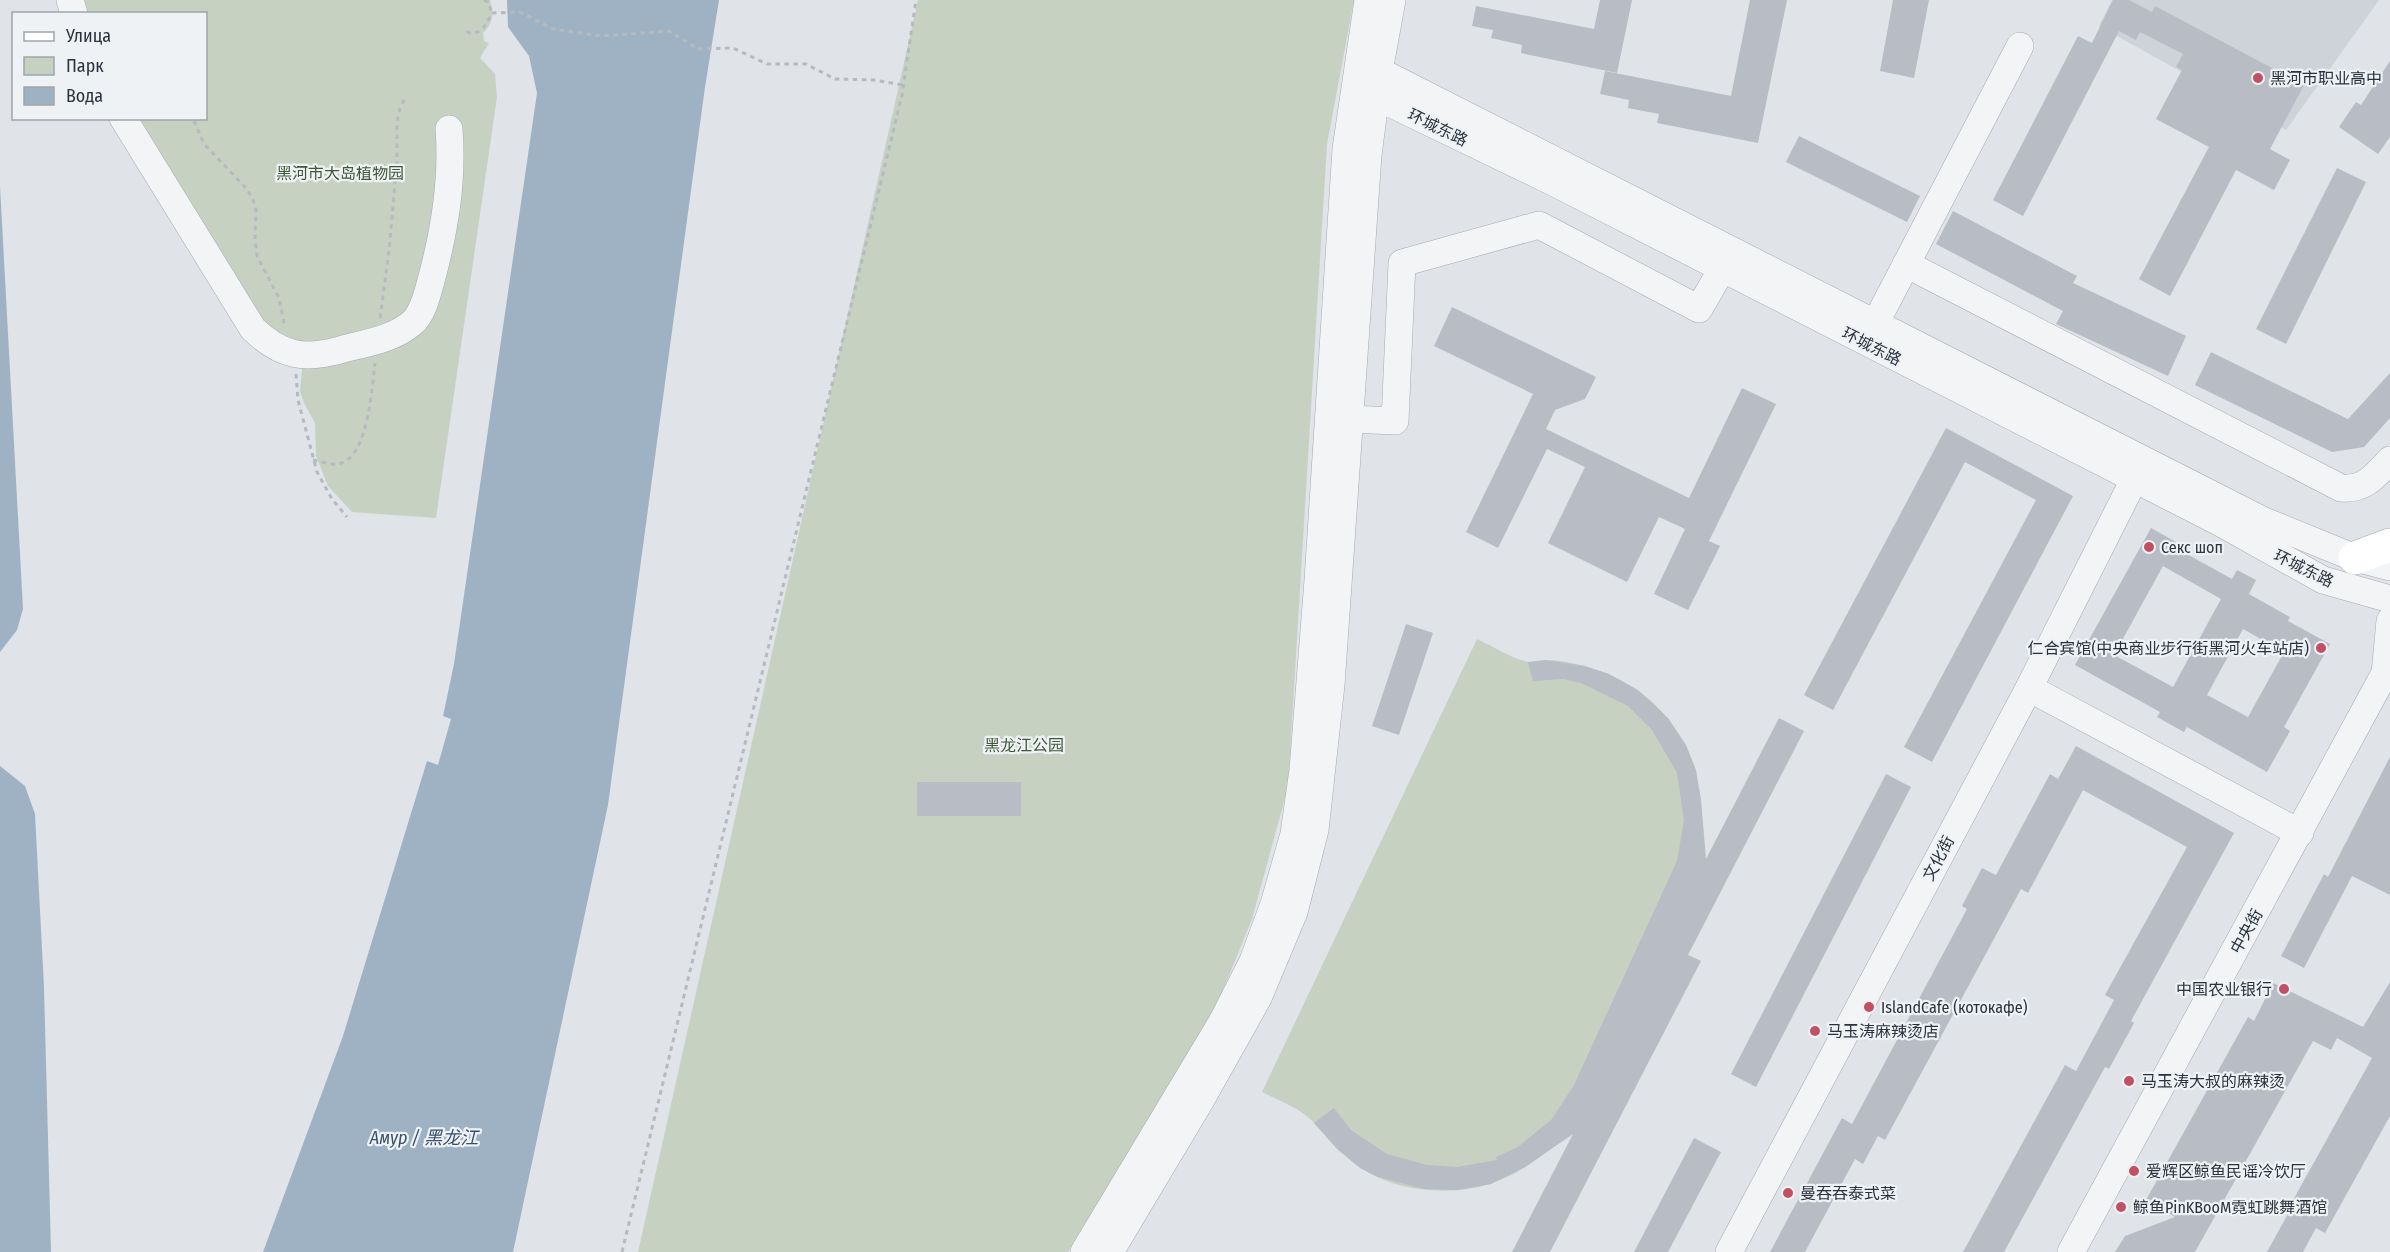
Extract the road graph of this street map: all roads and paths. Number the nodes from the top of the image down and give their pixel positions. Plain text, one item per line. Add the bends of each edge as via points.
1 (484, 0) edge
2 (916, 0) edge
3 (1368, 0) edge
4 (1392, 0) edge
5 (492, 13) junction
6 (466, 31) dead end
7 (2020, 46) dead end
8 (1367, 81) junction
9 (904, 85) junction
10 (404, 100) dead end
11 (124, 120) edge
12 (194, 121) dead end
13 (449, 129) dead end
14 (1906, 264) junction
15 (1722, 269) junction
16 (1875, 324) junction
17 (377, 340) junction
18 (292, 353) junction
19 (1349, 419) junction
20 (313, 460) junction
21 (2390, 460) edge
22 (2139, 470) junction
23 (347, 517) dead end
24 (2390, 545) edge
25 (2355, 558) junction
26 (2390, 567) edge
27 (2390, 599) edge
28 (2390, 621) edge
29 (2387, 670) edge
30 (2029, 688) junction
31 (2300, 833) junction
32 (622, 1252) edge
33 (1084, 1252) edge
34 (1110, 1252) edge
35 (1729, 1252) edge
36 (2071, 1252) edge

1 - 5 path
2 - 9 path
3 - 8 street
4 - 8 street
5 - 6 path via 479,32
5 - 9 path via 520,12 553,29 601,36 669,31 698,49 734,48 767,64 806,64 835,79
7 - 14 street
8 - 15 street, 环城东路
8 - 16 street, 环城东路
8 - 19 street via 1368,154
8 - 33 street via 1346,149 1318,580 1294,834 1274,904 1238,992
9 - 32 path
10 - 17 path via 397,122 389,251
11 - 18 street via 253,329
12 - 18 path via 204,144 253,200 257,256 282,305
13 - 17 street via 449,192 427,296 415,321 390,337
14 - 16 street
14 - 21 street via 2341,488 2365,485
15 - 19 street via 1699,309 1539,225 1402,263 1395,421
15 - 22 street, 环城东路
16 - 22 street, 环城东路
17 - 18 street via 327,354
17 - 20 path via 372,389 358,447 344,463
18 - 20 path via 298,400
19 - 34 street via 1324,763 1316,830 1294,912 1258,998
20 - 23 path via 332,499
22 - 25 street, 环城东路
22 - 27 street, 环城东路 via 2221,523 2323,580
22 - 30 street, 文化街
24 - 25 main road
25 - 26 street, 环城东路
28 - 29 street
29 - 31 street, 中央街
30 - 31 street
30 - 35 street, 文化街
31 - 36 street, 中央街

